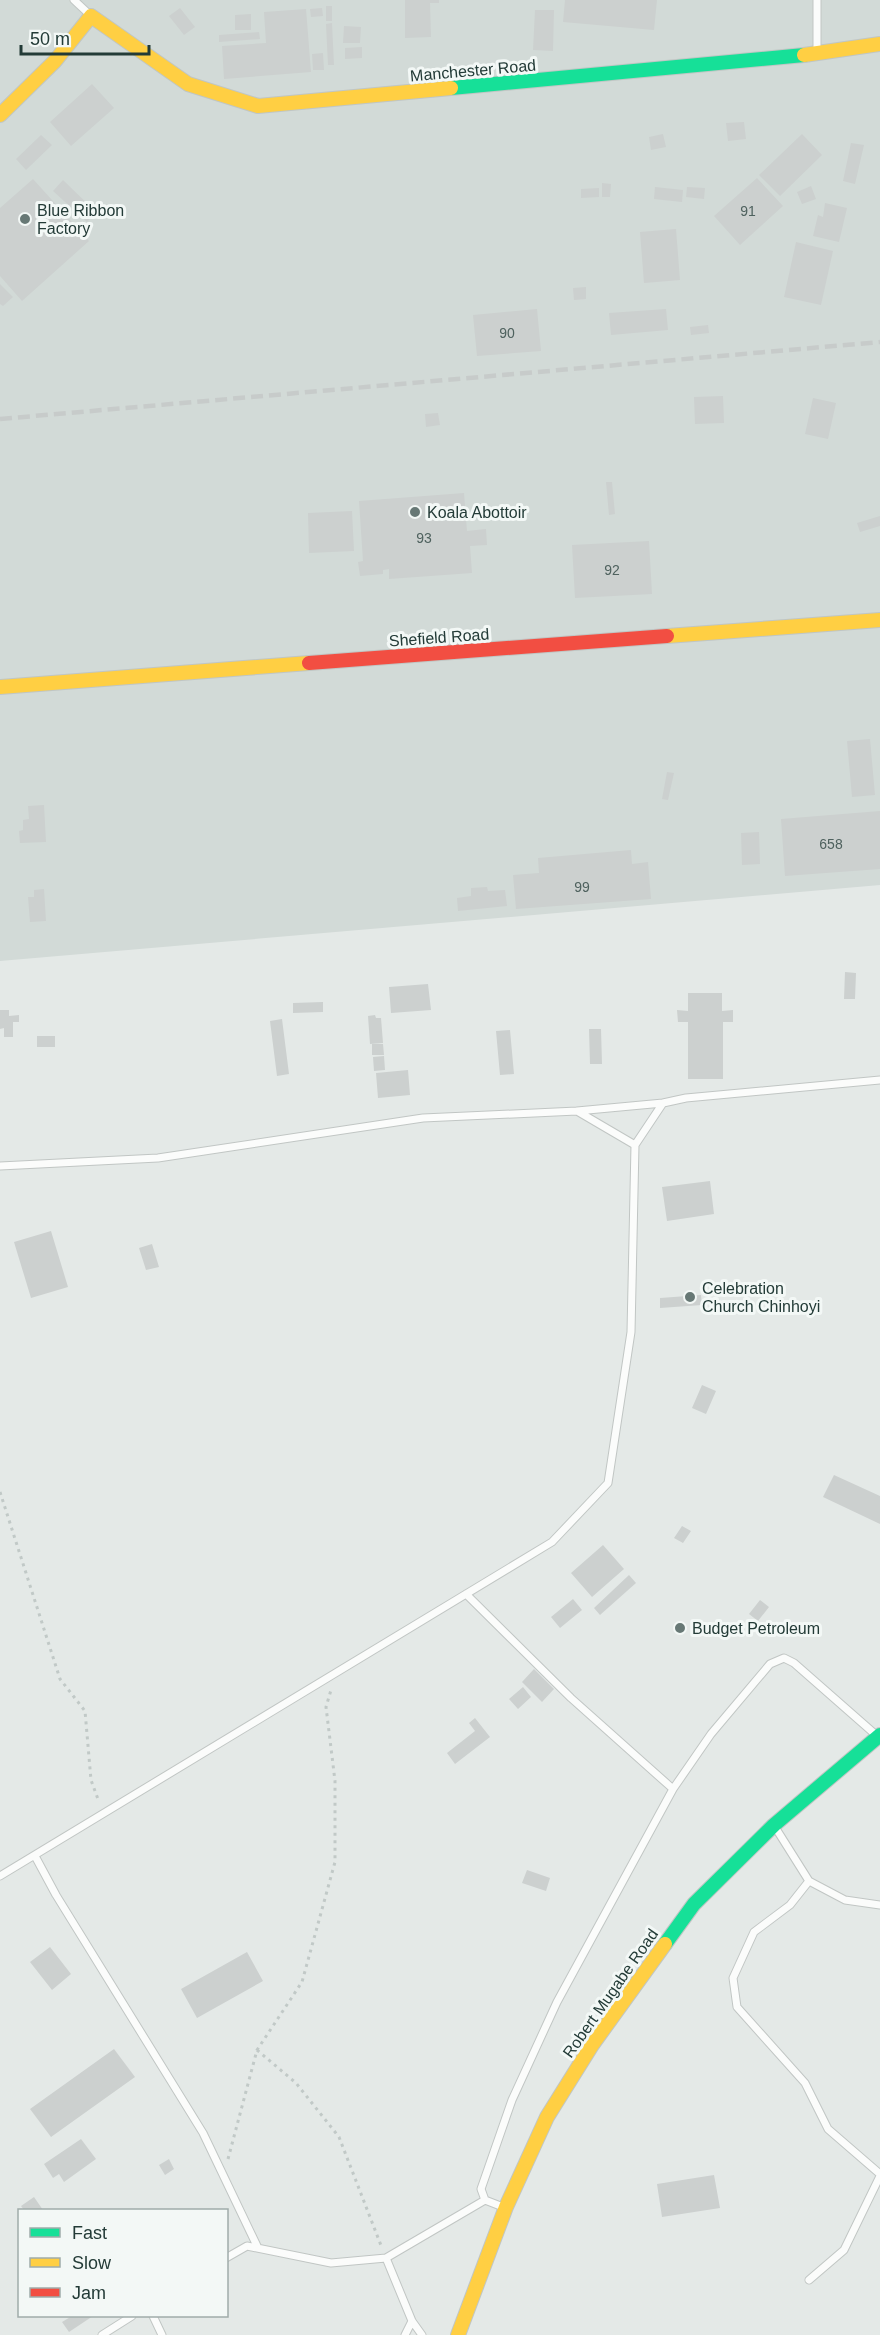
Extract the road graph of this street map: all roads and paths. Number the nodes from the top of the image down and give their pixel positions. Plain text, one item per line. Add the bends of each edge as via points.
1 (74, 0) edge
2 (817, 0) edge
3 (92, 16) junction
4 (880, 44) edge
5 (817, 54) junction
6 (0, 115) edge
7 (880, 620) edge
8 (0, 687) edge
9 (880, 1080) edge
10 (663, 1103) junction
11 (578, 1111) junction
12 (635, 1145) junction
13 (0, 1166) edge
14 (0, 1492) edge
15 (466, 1594) junction
16 (337, 1671) junction
17 (879, 1735) edge
18 (673, 1789) junction
19 (103, 1812) junction
20 (774, 1825) junction
21 (35, 1857) junction
22 (0, 1876) edge
23 (809, 1881) junction
24 (880, 1905) edge
25 (257, 2050) junction
26 (223, 2175) junction
27 (880, 2175) edge
28 (485, 2200) junction
29 (506, 2207) junction
30 (258, 2248) junction
31 (228, 2257) edge
32 (386, 2258) junction
33 (809, 2280) dead end
34 (130, 2317) edge
35 (153, 2317) edge
36 (412, 2321) junction
37 (102, 2335) edge
38 (162, 2335) edge
39 (405, 2335) edge
40 (422, 2335) edge
41 (458, 2335) edge

1 - 3 lane
2 - 5 lane
3 - 5 street, Manchester Road via 188,84 258,106
3 - 6 street via 55,61
4 - 5 street, Manchester Road
7 - 8 street, Shefield Road
9 - 10 lane
10 - 11 lane
10 - 12 lane
11 - 12 lane
11 - 13 lane via 423,1118 158,1158
12 - 15 lane via 631,1332 608,1483 552,1542
14 - 19 path via 60,1679 85,1711 91,1780
15 - 16 lane
15 - 18 lane via 571,1698
16 - 19 lane
16 - 25 path via 326,1707 335,1781 335,1862 302,1982
17 - 18 lane via 794,1662 784,1658 770,1664 711,1734
17 - 20 street, Robert Mugabe Road
18 - 28 lane via 584,1950 512,2100 481,2189
19 - 21 lane
20 - 23 lane
20 - 29 street, Robert Mugabe Road via 694,1904 592,2045 547,2117
21 - 22 lane
21 - 26 lane via 203,2133
23 - 24 lane via 845,1900
23 - 27 lane via 790,1905 754,1932 733,1978 737,2007 805,2083 828,2129
25 - 26 path
25 - 32 path via 296,2083 339,2137
26 - 30 lane
27 - 33 lane via 844,2250
28 - 29 lane
28 - 32 lane
29 - 41 street, Robert Mugabe Road
30 - 31 lane via 247,2246
30 - 32 lane via 331,2264
32 - 36 lane
34 - 37 lane
35 - 38 lane
36 - 39 lane
36 - 40 lane

